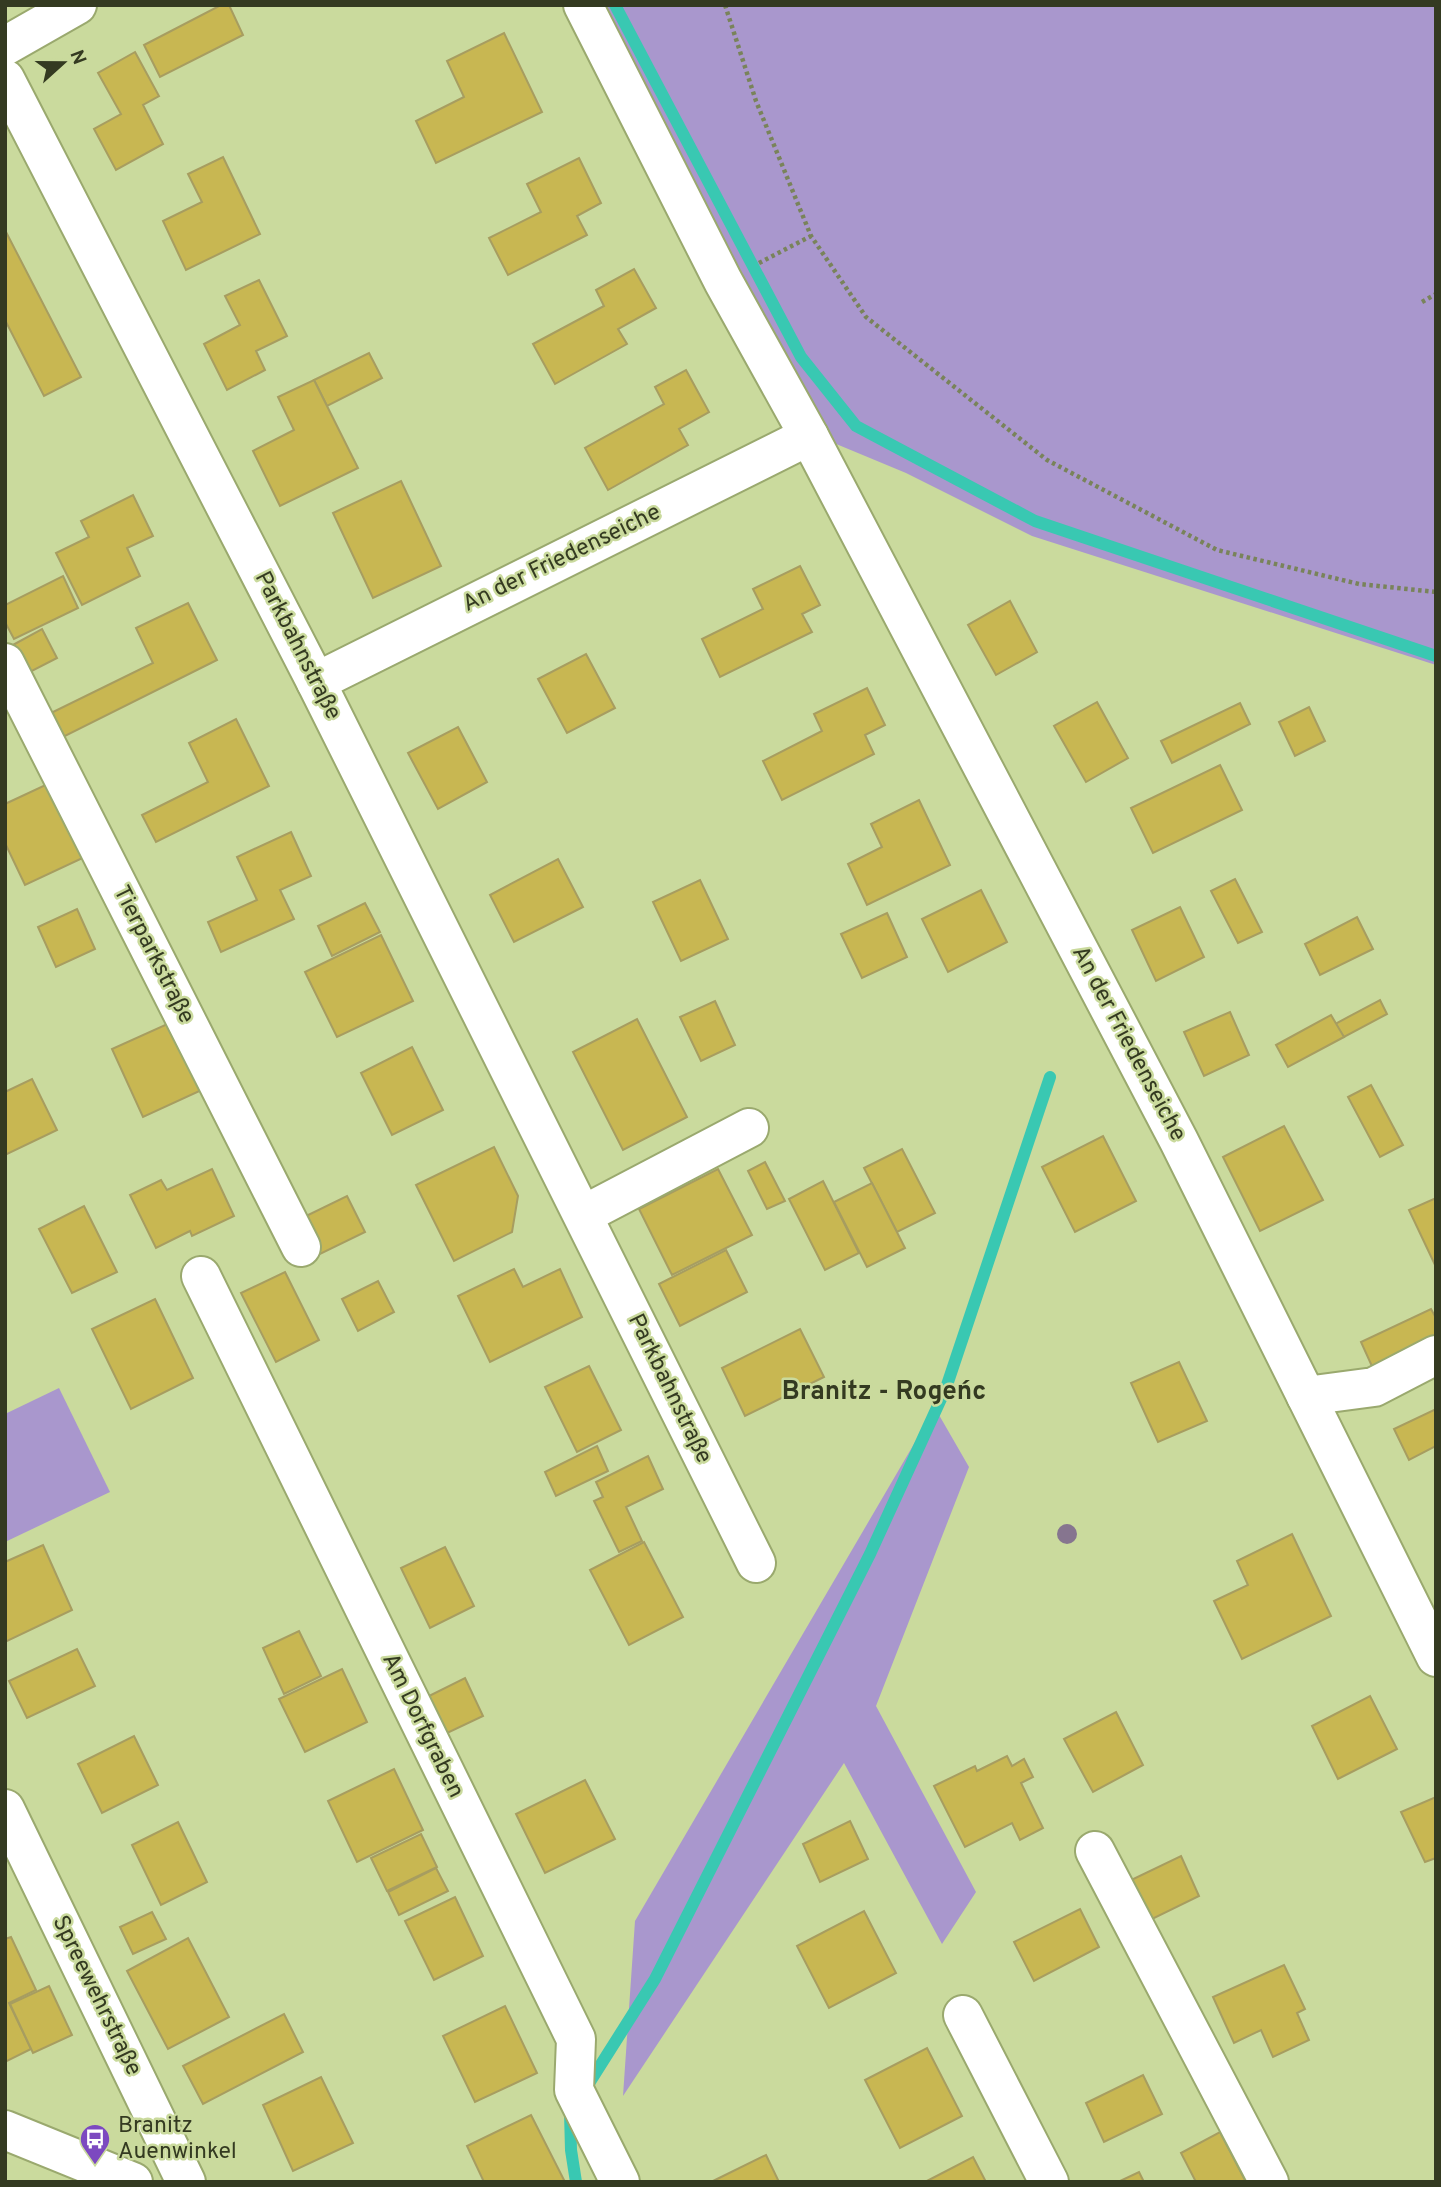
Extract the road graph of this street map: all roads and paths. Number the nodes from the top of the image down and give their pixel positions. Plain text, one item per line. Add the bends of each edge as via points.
1 (77, 5) edge
2 (583, 5) edge
3 (725, 5) edge
4 (5, 46) edge
5 (5, 79) edge
6 (810, 236) junction
7 (767, 259) dead end
8 (1436, 294) edge
9 (1422, 302) dead end
10 (809, 436) junction
11 (1436, 592) edge
12 (5, 663) edge
13 (316, 682) junction
14 (749, 1128) dead end
15 (583, 1215) junction
16 (302, 1247) dead end
17 (201, 1276) dead end
18 (1436, 1355) edge
19 (1306, 1396) junction
20 (756, 1563) dead end
21 (1436, 1657) edge
22 (5, 1809) edge
23 (1095, 1851) dead end
24 (962, 2015) dead end
25 (5, 2130) edge
26 (133, 2182) edge
27 (186, 2182) edge
28 (620, 2182) edge
29 (1049, 2182) edge
30 (1269, 2182) edge

1 - 4 street
2 - 10 street, An der Friedenseiche via 723,281
3 - 6 path via 756,101
5 - 13 street, Parkbahnstraße
6 - 7 path
6 - 11 path via 866,317 1047,460 1217,550 1359,584
8 - 9 path
10 - 13 street, An der Friedenseiche
10 - 19 street, An der Friedenseiche via 1179,1141
12 - 16 street, Tierparkstraße
13 - 15 street, Parkbahnstraße
14 - 15 street
15 - 20 street, Parkbahnstraße
17 - 28 street, Am Dorfgraben via 576,2039 575,2090
18 - 19 street via 1374,1387
19 - 21 street, An der Friedenseiche
22 - 27 street, Spreewehrstraße
23 - 30 street
24 - 29 street
25 - 26 street

